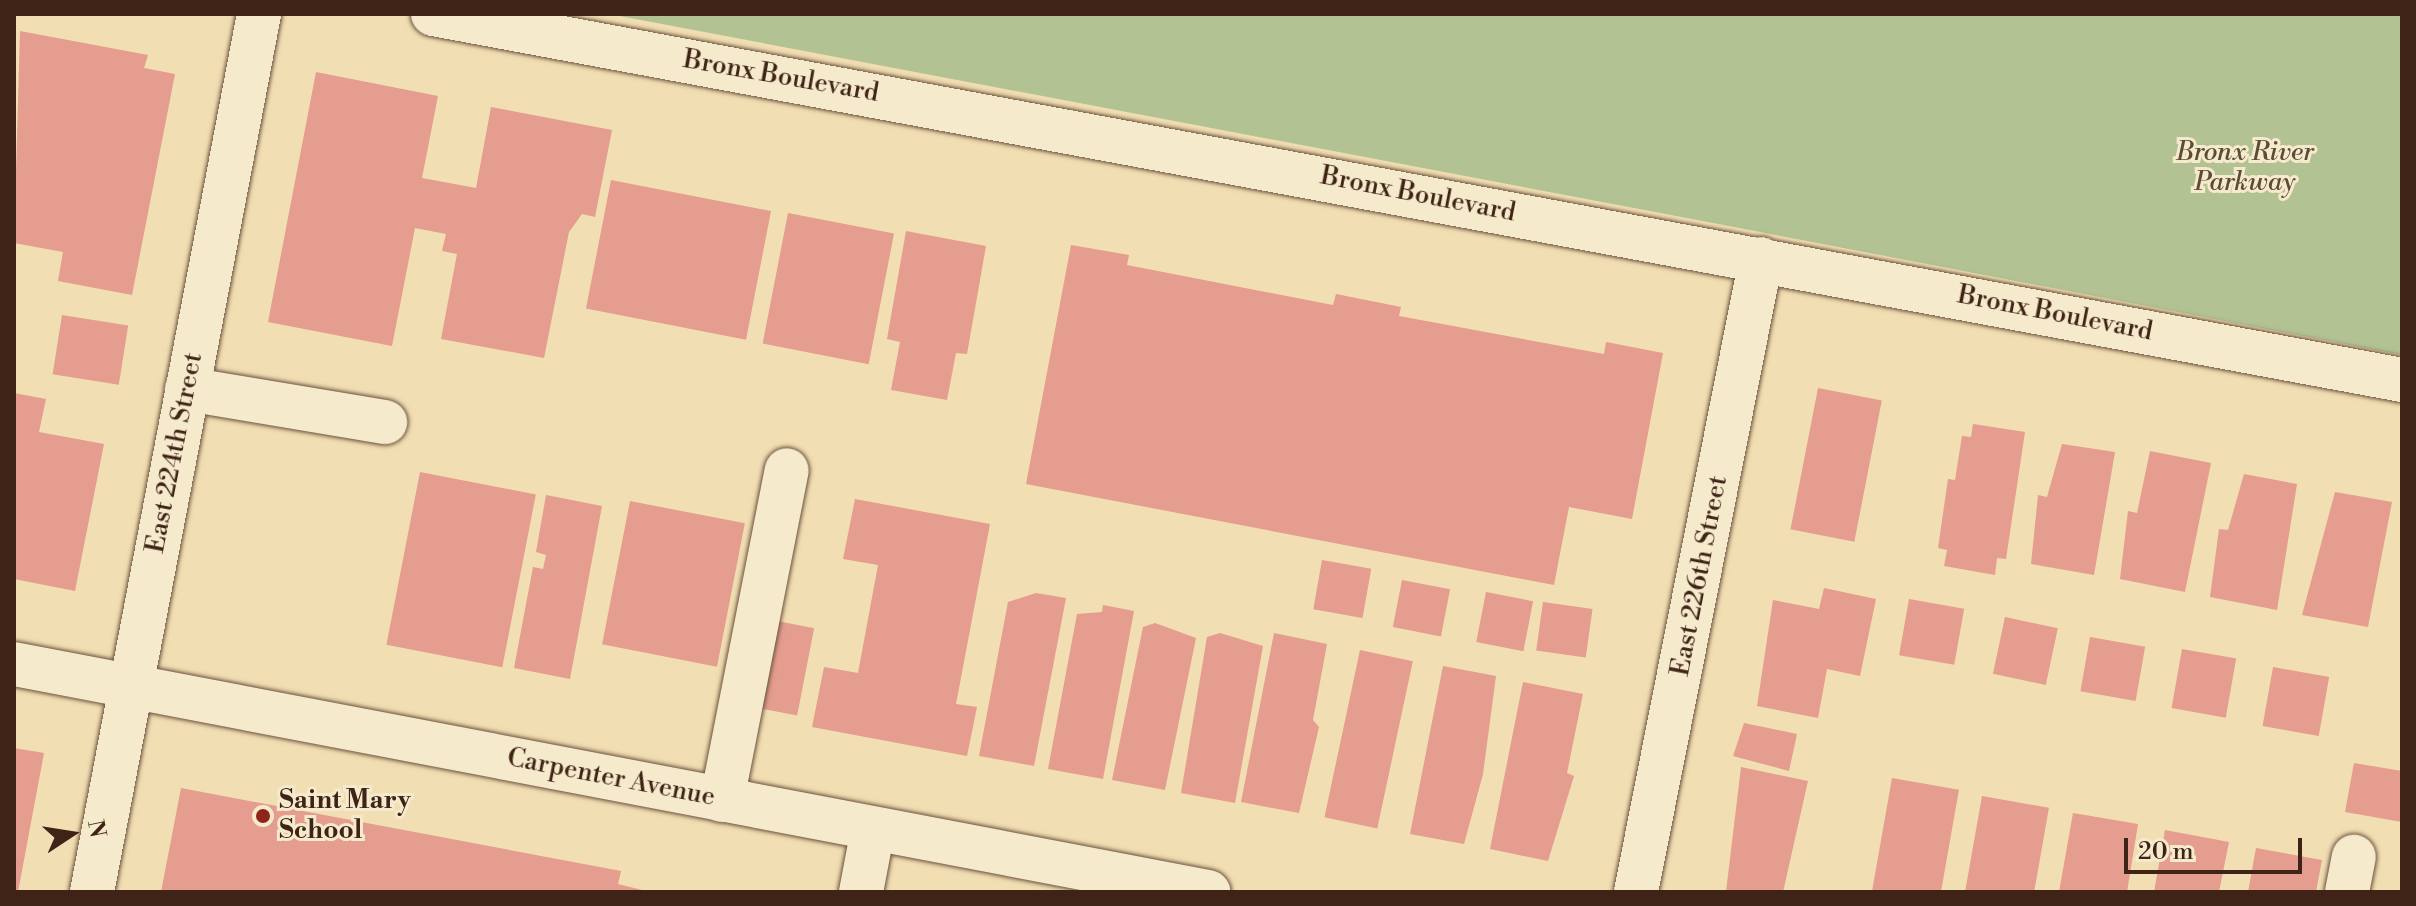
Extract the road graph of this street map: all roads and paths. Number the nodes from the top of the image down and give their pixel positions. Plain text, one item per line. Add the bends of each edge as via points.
1 (259, 14) edge
2 (433, 14) edge
3 (1761, 259) junction
4 (2402, 380) edge
5 (187, 389) junction
6 (385, 422) dead end
7 (787, 470) dead end
8 (14, 664) edge
9 (131, 686) junction
10 (722, 800) junction
11 (873, 829) junction
12 (92, 892) edge
13 (861, 892) edge
14 (1208, 892) edge
15 (1636, 892) edge

1 - 5 street, East 224th Street
2 - 3 street, Bronx Boulevard
3 - 4 street, Bronx Boulevard
3 - 15 street, East 226th Street
5 - 6 street
5 - 9 street, East 224th Street
7 - 10 street
8 - 9 street, Carpenter Avenue
9 - 10 street, Carpenter Avenue
9 - 12 street, East 224th Street
10 - 11 street, Carpenter Avenue
11 - 13 street
11 - 14 street, Carpenter Avenue

